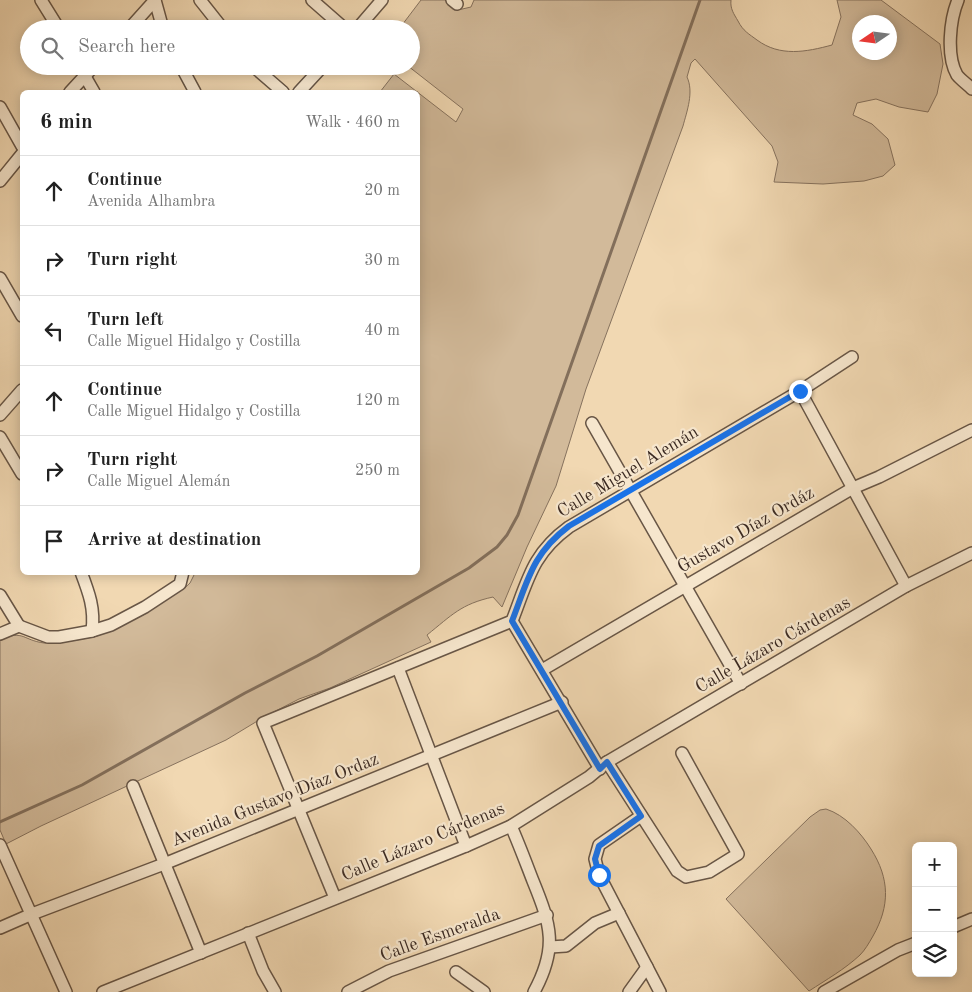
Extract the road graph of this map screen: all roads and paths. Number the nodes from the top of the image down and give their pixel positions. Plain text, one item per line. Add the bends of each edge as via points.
1 (41, 0) edge
2 (155, 0) edge
3 (200, 0) edge
4 (312, 0) edge
5 (382, 0) edge
6 (958, 0) edge
7 (53, 20) edge
8 (137, 20) edge
9 (161, 20) edge
10 (216, 20) edge
11 (335, 20) edge
12 (365, 20) edge
13 (80, 75) edge
14 (84, 75) edge
15 (186, 75) edge
16 (263, 75) edge
17 (315, 75) edge
18 (972, 88) edge
19 (71, 90) edge
20 (93, 90) edge
21 (194, 90) edge
22 (281, 90) edge
23 (301, 90) edge
24 (0, 107) edge
25 (20, 142) edge
26 (20, 156) edge
27 (0, 181) edge
28 (0, 278) edge
29 (20, 313) edge
30 (852, 357) dead end
31 (800, 391) junction
32 (20, 392) edge
33 (0, 415) edge
34 (592, 423) dead end
35 (972, 430) edge
36 (0, 437) edge
37 (20, 471) edge
38 (853, 488) junction
39 (630, 490) junction
40 (972, 553) edge
41 (82, 575) edge
42 (182, 575) edge
43 (685, 586) junction
44 (906, 586) junction
45 (0, 595) edge
46 (512, 621) junction
47 (19, 626) junction
48 (92, 631) junction
49 (0, 634) edge
50 (398, 668) junction
51 (542, 670) junction
52 (741, 684) junction
53 (562, 702) junction
54 (682, 753) dead end
55 (431, 755) junction
56 (604, 766) junction
57 (133, 786) dead end
58 (298, 810) junction
59 (641, 816) junction
60 (511, 826) junction
61 (0, 845) edge
62 (466, 846) junction
63 (164, 864) junction
64 (335, 898) junction
65 (619, 913) junction
66 (32, 914) junction
67 (547, 915) junction
68 (972, 919) edge
69 (957, 925) edge
70 (0, 928) edge
71 (248, 933) junction
72 (912, 945) edge
73 (550, 947) junction
74 (201, 953) junction
75 (647, 967) junction
76 (456, 972) dead end
77 (360, 985) junction
78 (66, 992) edge
79 (103, 992) edge
80 (275, 992) edge
81 (348, 992) edge
82 (370, 992) edge
83 (484, 992) edge
84 (534, 992) edge
85 (629, 992) edge
86 (660, 992) edge
87 (824, 992) edge

1 - 7 street
2 - 8 street
2 - 9 street
3 - 10 street
4 - 11 street
5 - 12 street
6 - 18 street via 950,29 953,61 958,76
13 - 19 street
14 - 20 street
15 - 21 street
16 - 22 street
17 - 23 street
24 - 25 street
26 - 27 street
28 - 29 street
30 - 31 street, Calle Miguel Alemán
31 - 38 street
31 - 39 street, Calle Miguel Alemán
32 - 33 street
34 - 39 street
35 - 38 street, Gustavo Díaz Ordáz
36 - 37 street
38 - 43 street, Gustavo Díaz Ordáz
38 - 44 street
39 - 43 street
39 - 46 street, Calle Miguel Alemán via 569,526 544,548 533,566
40 - 44 street, Calle Lázaro Cárdenas
41 - 48 street via 93,611
42 - 48 street via 180,584 145,607
43 - 51 street, Gustavo Díaz Ordáz
43 - 52 street
44 - 52 street, Calle Lázaro Cárdenas
45 - 47 street
46 - 50 street
46 - 51 street
47 - 48 street via 48,637
47 - 49 street
50 - 55 street
50 - 58 street via 263,723
51 - 53 street
52 - 56 street, Calle Lázaro Cárdenas
53 - 55 street, Avenida Gustavo Díaz Ordaz
53 - 56 street
54 - 59 street via 738,854 709,872 686,877 677,872
55 - 58 street, Avenida Gustavo Díaz Ordaz
55 - 62 street
56 - 59 street
56 - 60 street, Calle Lázaro Cárdenas
57 - 63 street
58 - 63 street, Avenida Gustavo Díaz Ordaz
58 - 64 street
59 - 65 street via 599,846 595,859
60 - 62 street, Calle Lázaro Cárdenas
60 - 67 street
61 - 66 street
62 - 64 street, Calle Lázaro Cárdenas
63 - 66 street, Avenida Gustavo Díaz Ordaz
63 - 74 street
64 - 71 street, Calle Lázaro Cárdenas
65 - 73 street via 595,923 566,946
65 - 75 street
66 - 70 street, Avenida Gustavo Díaz Ordaz
66 - 78 street
67 - 73 street
67 - 77 street, Calle Esmeralda via 389,971
68 - 69 street
71 - 74 street, Calle Lázaro Cárdenas
71 - 80 street
72 - 87 street
73 - 84 street via 542,977
74 - 79 street, Calle Lázaro Cárdenas
75 - 85 street
75 - 86 street
76 - 83 street
77 - 81 street, Calle Esmeralda
77 - 82 street

